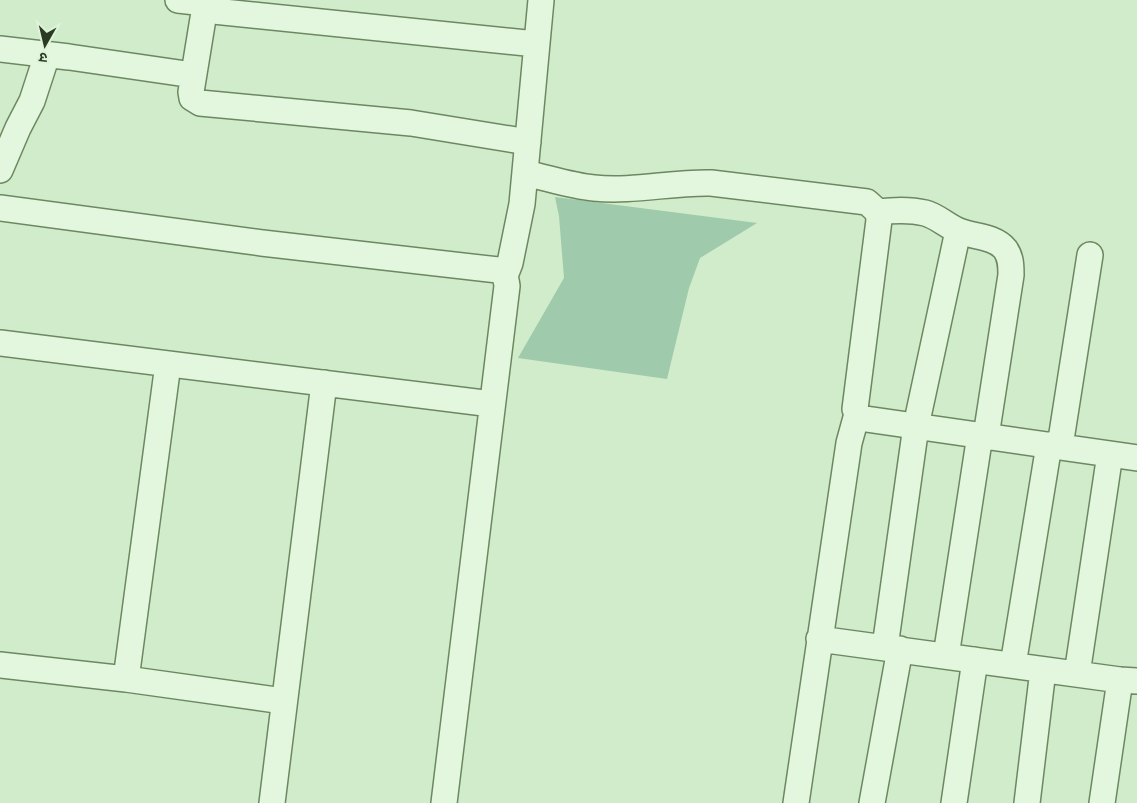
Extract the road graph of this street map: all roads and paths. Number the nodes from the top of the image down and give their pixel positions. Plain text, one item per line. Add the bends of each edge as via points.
1 (178, 0) edge
2 (541, 0) edge
3 (205, 4) edge
4 (536, 44) junction
5 (0, 49) edge
6 (47, 56) junction
7 (193, 75) junction
8 (528, 142) junction
9 (0, 170) edge
10 (525, 173) junction
11 (0, 208) edge
12 (878, 212) junction
13 (958, 231) junction
14 (1090, 255) dead end
15 (505, 276) junction
16 (0, 343) edge
17 (168, 364) junction
18 (324, 383) junction
19 (492, 404) junction
20 (857, 414) junction
21 (916, 426) junction
22 (983, 435) junction
23 (1054, 445) junction
24 (1110, 454) junction
25 (1137, 458) edge
26 (819, 639) junction
27 (892, 648) junction
28 (946, 656) junction
29 (975, 660) junction
30 (0, 665) edge
31 (1013, 665) junction
32 (1043, 670) junction
33 (1076, 674) junction
34 (126, 679) junction
35 (1128, 680) edge
36 (284, 701) junction
37 (272, 803) edge
38 (444, 803) edge
39 (796, 803) edge
40 (872, 803) edge
41 (954, 803) edge
42 (1027, 803) edge
43 (1102, 803) edge

1 - 3 street
2 - 4 street
3 - 4 street
3 - 7 street
4 - 8 street
5 - 6 street
6 - 7 street
6 - 9 street via 32,101
7 - 8 street via 192,98 200,103 410,123
8 - 10 street
10 - 12 street via 594,188 692,183 847,198 867,202
10 - 15 street via 522,204
11 - 15 street via 498,270
12 - 13 street via 904,210 924,213
12 - 20 street via 879,234 855,409
13 - 21 street
13 - 22 street via 997,242 1009,255 1011,263
14 - 23 street
15 - 19 street via 507,286
16 - 17 street
17 - 18 street
17 - 34 street
18 - 19 street
18 - 36 street
19 - 38 street
20 - 21 street via 863,419
20 - 26 street via 848,444
21 - 22 street
21 - 27 street
22 - 23 street
22 - 28 street
23 - 24 street
23 - 31 street
24 - 25 street
24 - 33 street
26 - 27 street
26 - 39 street
27 - 28 street
27 - 40 street
28 - 29 street
29 - 31 street
29 - 41 street
30 - 34 street
31 - 32 street
32 - 33 street
32 - 42 street
33 - 35 street
34 - 36 street
35 - 43 street
36 - 37 street

